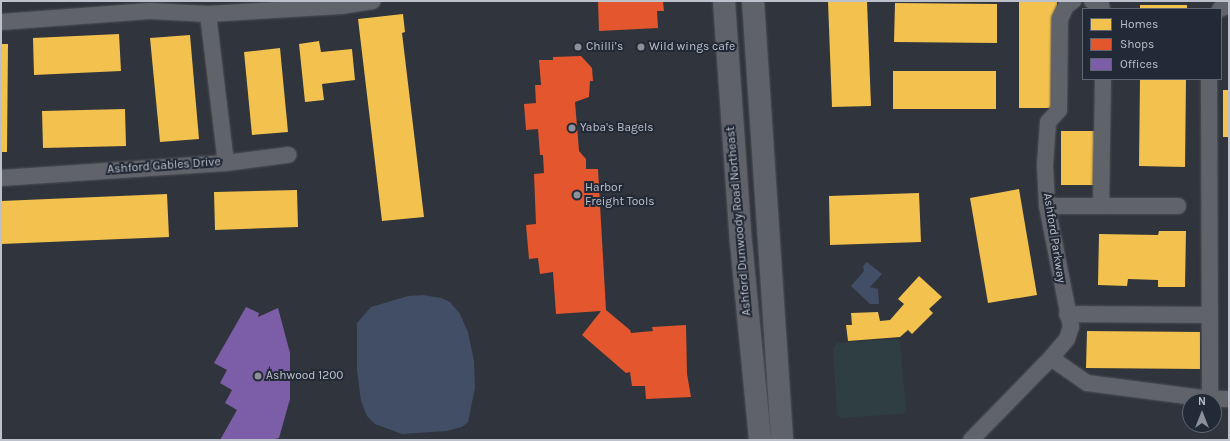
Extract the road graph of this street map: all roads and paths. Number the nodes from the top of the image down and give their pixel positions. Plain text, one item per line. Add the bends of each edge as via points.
1 (373, 1) edge
2 (724, 1) edge
3 (753, 1) edge
4 (1073, 1) edge
5 (1092, 1) edge
6 (1101, 8) edge
7 (208, 14) junction
8 (1, 22) edge
9 (1103, 80) edge
10 (1209, 80) edge
11 (288, 155) dead end
12 (226, 162) junction
13 (1, 178) edge
14 (1047, 206) junction
15 (1101, 206) junction
16 (1178, 206) dead end
17 (1067, 314) junction
18 (1210, 315) junction
19 (1051, 358) junction
20 (1210, 393) edge
21 (1182, 395) edge
22 (760, 440) edge
23 (782, 440) edge
24 (971, 440) edge

1 - 7 street via 341,6
2 - 22 main road, Ashford Dunwoody Road Northeast via 741,242
3 - 23 main road
4 - 14 street, Ashford Parkway via 1066,6 1060,19 1059,110 1048,122 1045,165
5 - 6 street
7 - 8 street via 150,11
7 - 12 street, Ashford Gables Drive
9 - 15 street
10 - 18 street
11 - 12 street
12 - 13 street, Ashford Gables Drive
14 - 15 street
14 - 17 street, Ashford Parkway
15 - 16 street
17 - 18 street
17 - 19 street, Ashford Parkway via 1071,327 1067,339
18 - 20 street
19 - 21 street via 1086,383
19 - 24 street, Ashford Parkway

